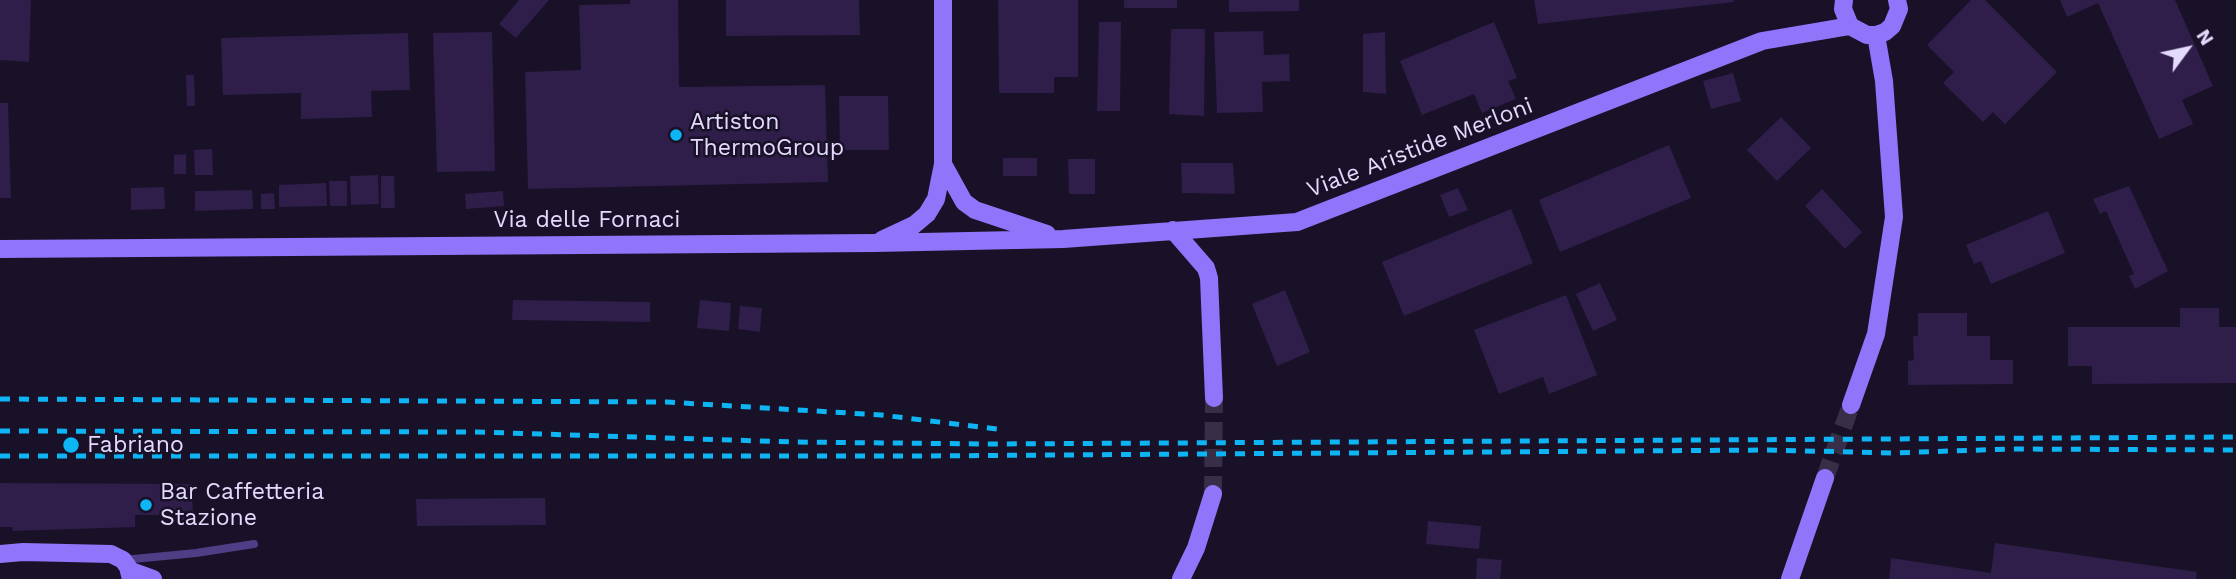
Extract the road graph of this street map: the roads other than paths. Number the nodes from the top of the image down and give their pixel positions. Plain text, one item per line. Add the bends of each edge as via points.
1 (943, 0) edge
2 (1844, 0) edge
3 (1897, 0) edge
4 (1850, 26) junction
5 (1876, 35) junction
6 (943, 164) junction
7 (1173, 230) junction
8 (1063, 239) junction
9 (876, 243) junction
10 (0, 249) edge
11 (1214, 398) tunnel mouth
12 (1851, 405) tunnel mouth
13 (1825, 478) tunnel mouth
14 (1213, 494) tunnel mouth
15 (254, 544) dead end
16 (0, 554) edge
17 (128, 570) edge
18 (153, 579) edge
19 (1181, 579) edge
20 (1790, 579) edge

1 - 6 main road
2 - 4 main road
3 - 5 main road via 1897,18
4 - 5 main road, Viale Aristide Merloni
4 - 7 main road, Viale Aristide Merloni via 1762,41 1297,222
5 - 12 main road via 1884,80 1894,217 1876,334
6 - 8 main road via 964,202 975,210
6 - 9 main road via 936,199 927,214
7 - 8 main road, Via delle Fornaci
7 - 11 main road via 1206,268 1209,278
8 - 9 main road, Via delle Fornaci
9 - 10 main road, Via delle Fornaci
13 - 20 main road
14 - 19 main road
15 - 17 lane
16 - 17 main road via 111,554
17 - 18 main road

